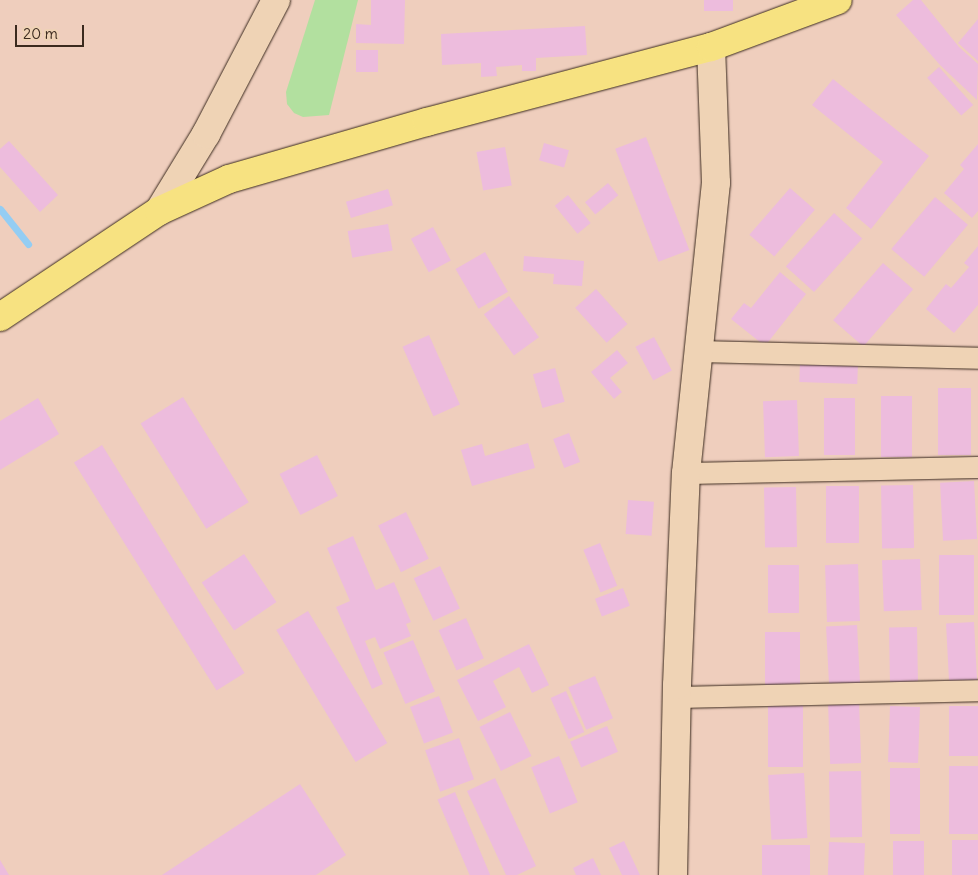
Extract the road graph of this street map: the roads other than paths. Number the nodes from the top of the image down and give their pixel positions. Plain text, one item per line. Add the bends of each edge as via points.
1 (276, 0) edge
2 (838, 0) edge
3 (711, 47) junction
4 (159, 211) junction
5 (0, 317) edge
6 (698, 351) junction
7 (978, 358) edge
8 (978, 467) edge
9 (686, 473) junction
10 (978, 690) edge
11 (677, 697) junction
12 (673, 875) edge

1 - 4 main road via 206,134
2 - 3 main road
3 - 4 main road via 229,179
3 - 6 main road via 716,183
4 - 5 main road
6 - 7 street
6 - 9 main road
8 - 9 street
9 - 11 main road
10 - 11 street
11 - 12 main road

